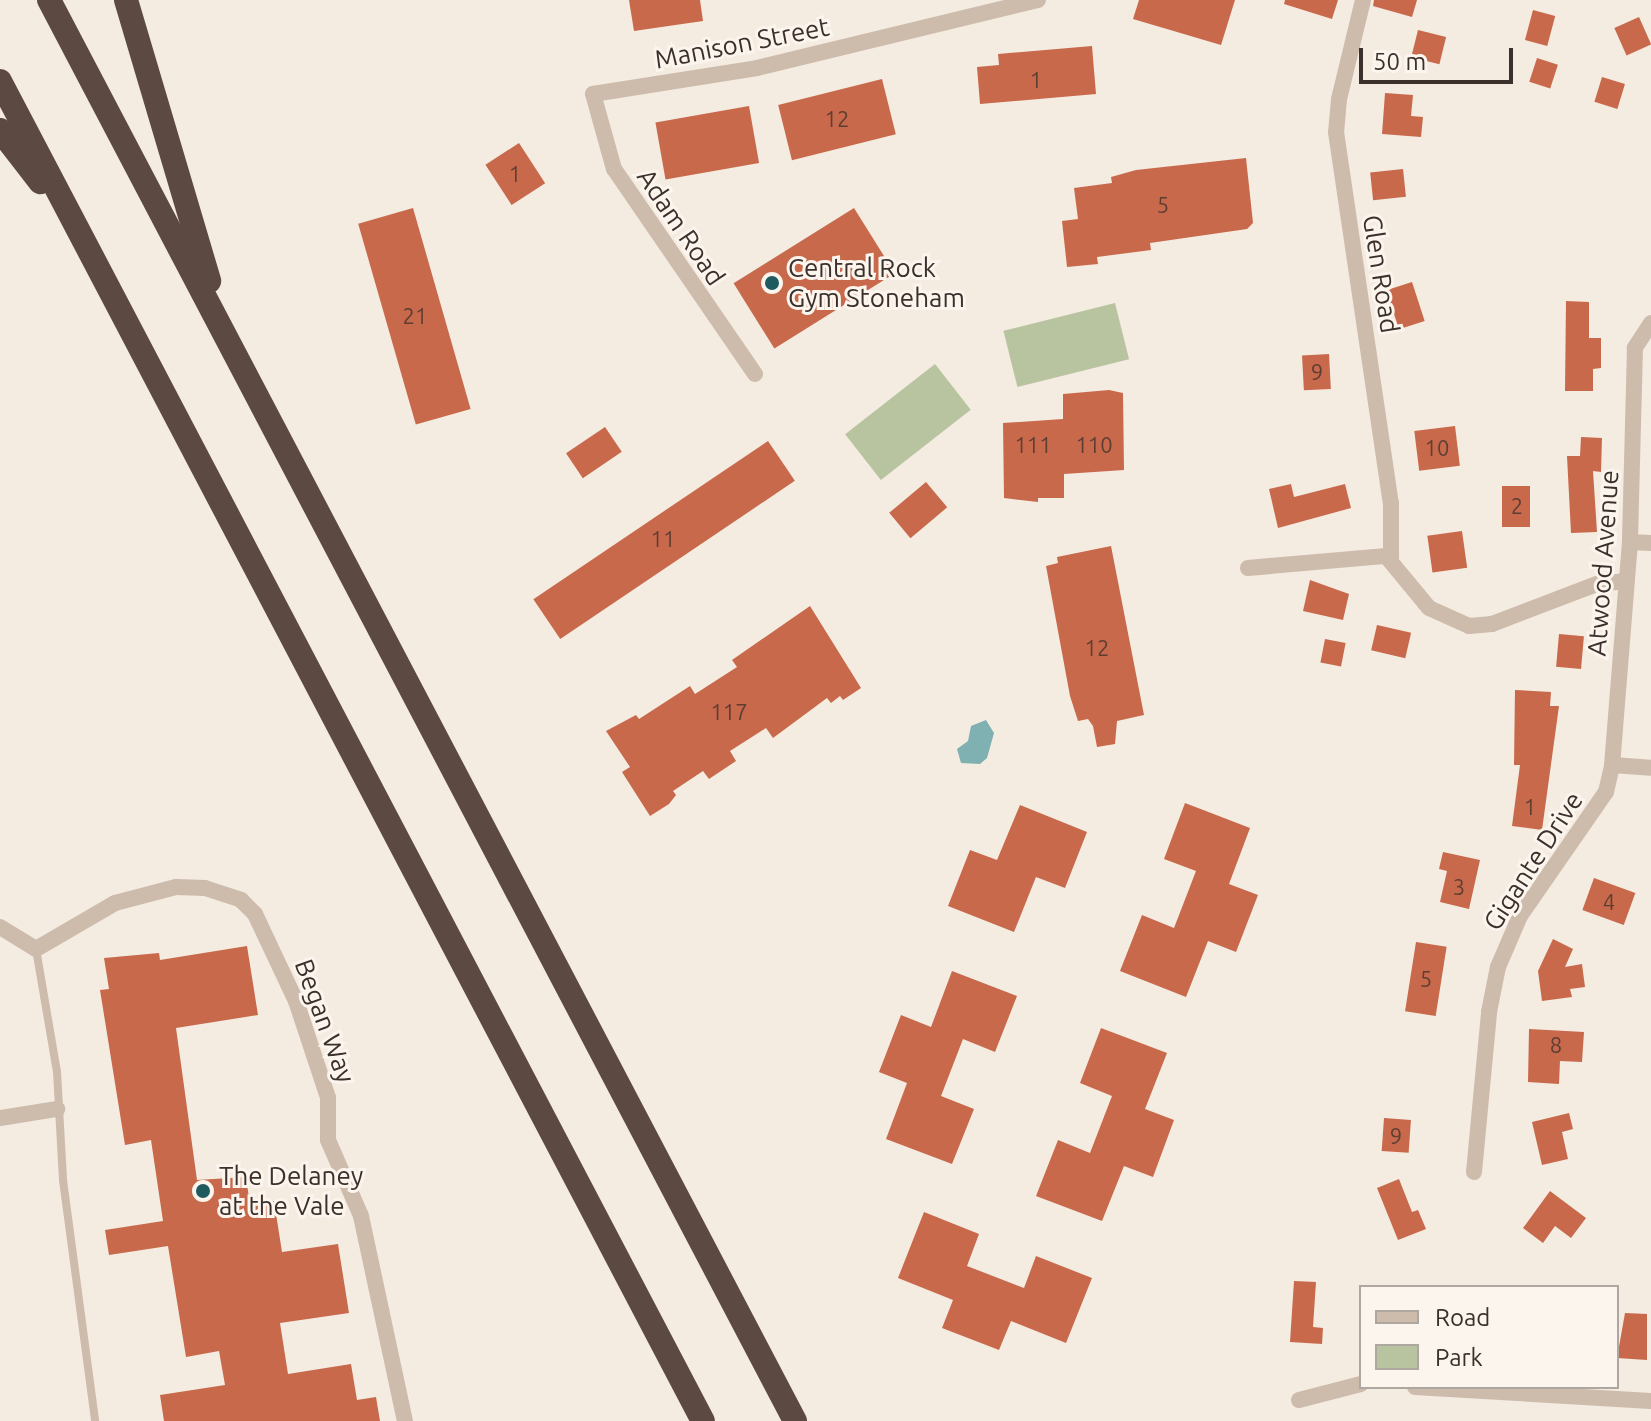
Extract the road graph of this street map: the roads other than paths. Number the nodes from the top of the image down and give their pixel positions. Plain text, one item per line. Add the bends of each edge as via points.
1 (49, 0) edge
2 (126, 0) edge
3 (1038, 0) edge
4 (1363, 0) edge
5 (0, 81) edge
6 (593, 94) joint
7 (0, 130) edge
8 (79, 232) junction
9 (1648, 325) edge
10 (224, 333) junction
11 (755, 374) dead end
12 (1630, 542) junction
13 (1651, 543) edge
14 (1391, 558) junction
15 (1248, 568) dead end
16 (1626, 581) junction
17 (1612, 765) junction
18 (1651, 768) edge
19 (0, 927) edge
20 (36, 949) junction
21 (57, 1109) junction
22 (0, 1118) edge
23 (1474, 1172) dead end
24 (1359, 1385) edge
25 (1449, 1389) edge
26 (1299, 1400) dead end
27 (1651, 1401) edge
28 (95, 1421) edge
29 (405, 1421) edge
30 (703, 1421) edge
31 (795, 1421) edge

1 - 10 highway
2 - 10 highway
3 - 6 street, Manison Street via 757,68
4 - 14 street, Glen Road via 1336,132 1391,503
5 - 8 highway
6 - 11 street, Adam Road via 614,169
7 - 8 highway
8 - 30 highway
9 - 12 street, Atwood Avenue via 1635,348
10 - 31 highway
12 - 13 street
12 - 16 street, Atwood Avenue
14 - 15 street
14 - 16 street via 1429,608 1469,626 1492,624 1597,584
16 - 17 street, Atwood Avenue
17 - 18 street
17 - 23 street, Gigante Drive via 1606,792 1520,916 1498,967
19 - 20 street
20 - 21 lane via 57,1072
20 - 29 street, Began Way via 115,903 176,887 205,888 241,900 255,914 296,1001 328,1098 328,1140 361,1216
21 - 22 street
21 - 28 lane
24 - 26 street
25 - 27 street

